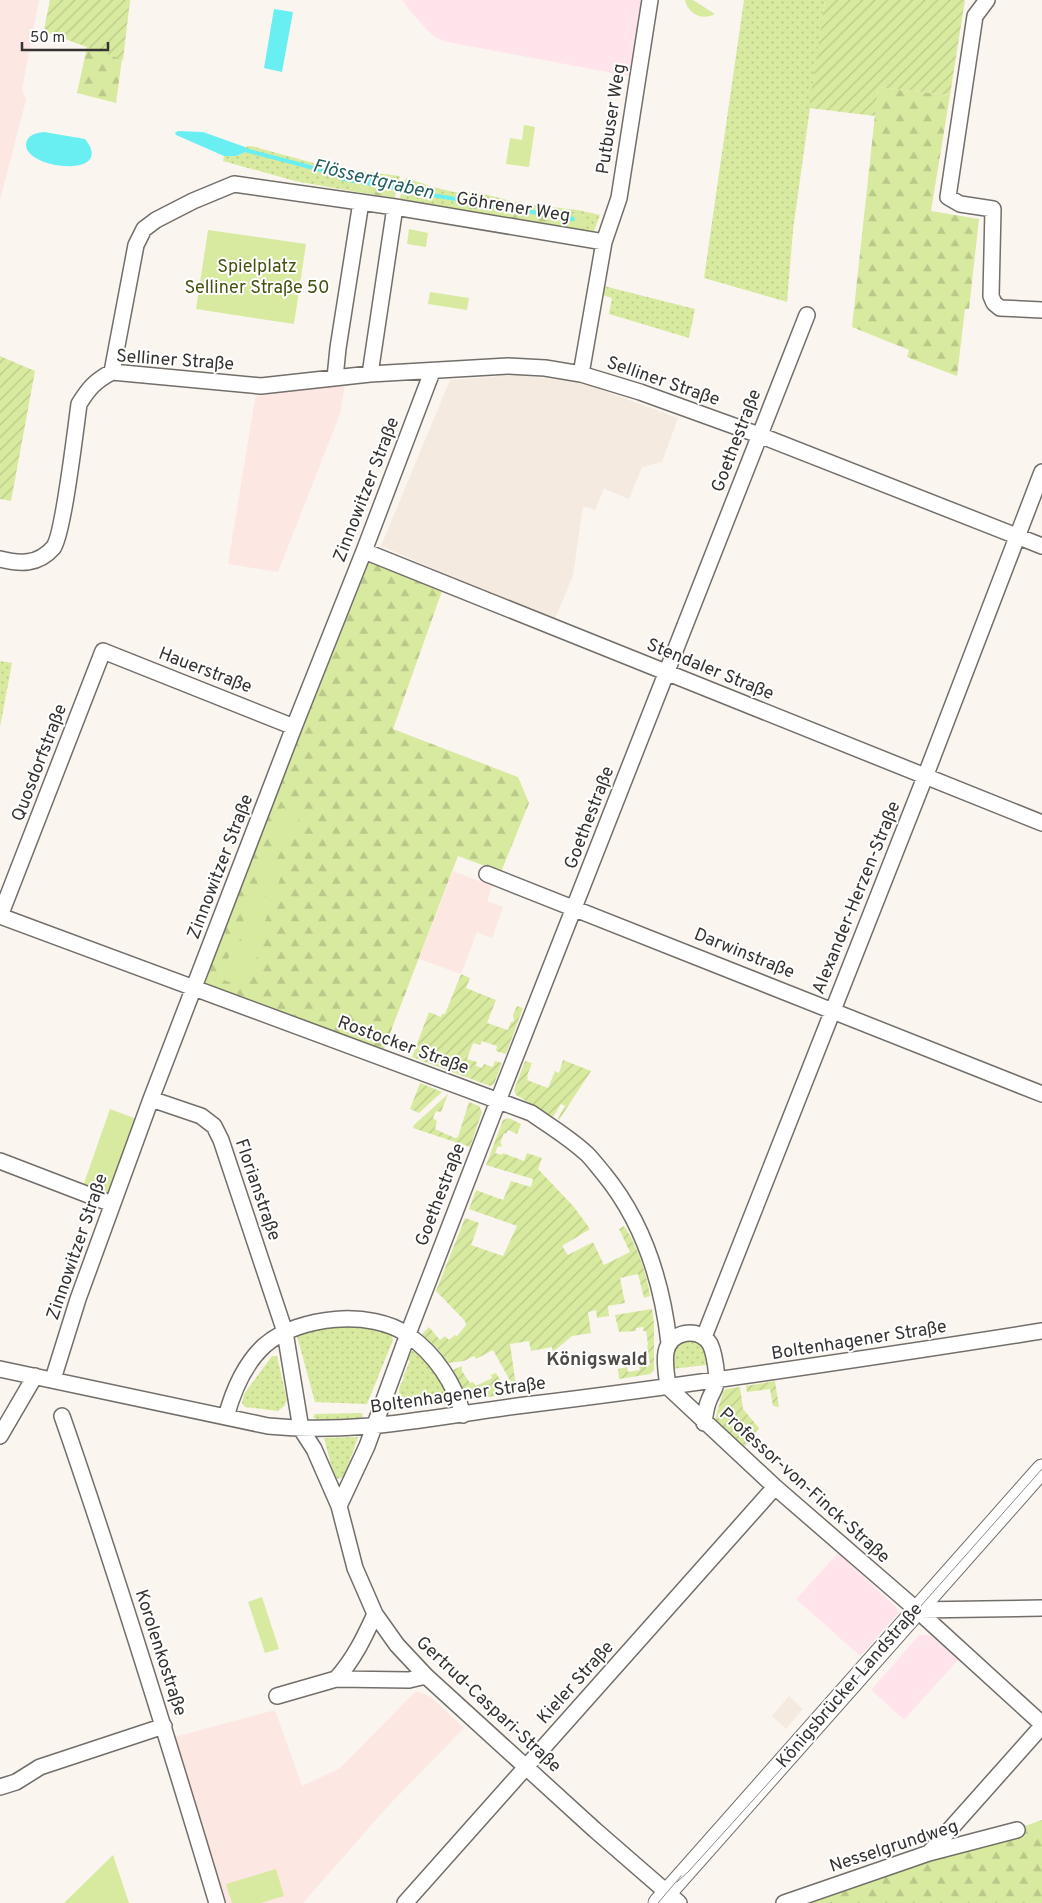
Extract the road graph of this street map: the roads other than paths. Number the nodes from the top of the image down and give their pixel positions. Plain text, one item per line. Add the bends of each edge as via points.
1 (650, 0) edge
2 (987, 0) edge
3 (361, 202) junction
4 (395, 207) junction
5 (604, 242) junction
6 (1042, 310) edge
7 (807, 315) dead end
8 (112, 372) junction
9 (432, 372) junction
10 (370, 374) junction
11 (581, 374) junction
12 (335, 378) junction
13 (759, 435) junction
14 (1042, 472) edge
15 (1018, 537) junction
16 (1042, 546) edge
17 (364, 551) junction
18 (0, 558) edge
19 (103, 651) joint
20 (666, 672) junction
21 (294, 727) junction
22 (925, 776) junction
23 (1042, 823) edge
24 (487, 874) dead end
25 (575, 907) junction
26 (0, 916) edge
27 (195, 989) junction
28 (833, 1010) junction
29 (1042, 1094) edge
30 (152, 1099) junction
31 (498, 1101) junction
32 (0, 1161) edge
33 (112, 1204) junction
34 (1042, 1331) edge
35 (285, 1332) junction
36 (408, 1334) junction
37 (704, 1337) junction
38 (669, 1343) junction
39 (0, 1368) edge
40 (35, 1376) junction
41 (53, 1379) junction
42 (717, 1381) junction
43 (668, 1387) junction
44 (463, 1415) junction
45 (62, 1416) dead end
46 (226, 1417) junction
47 (704, 1422) junction
48 (375, 1427) junction
49 (302, 1429) junction
50 (0, 1436) edge
51 (1042, 1469) edge
52 (775, 1487) junction
53 (339, 1506) junction
54 (1042, 1608) edge
55 (917, 1610) junction
56 (375, 1614) junction
57 (426, 1676) junction
58 (336, 1679) junction
59 (277, 1696) dead end
60 (1042, 1725) edge
61 (164, 1726) junction
62 (527, 1767) junction
63 (0, 1787) edge
64 (1017, 1830) dead end
65 (929, 1854) junction
66 (668, 1900) edge
67 (217, 1903) edge
68 (405, 1903) edge
69 (784, 1903) edge

1 - 5 street, Putbuser Weg via 618,198
2 - 6 street via 975,16 948,197 960,204 994,210 991,296 994,303 1000,308
3 - 4 street, Göhrener Weg
3 - 8 street, Göhrener Weg via 234,184 156,220 144,230 136,245
3 - 12 street
4 - 5 street, Göhrener Weg
4 - 10 street
5 - 11 street
7 - 13 street, Goethestraße
8 - 12 street, Selliner Straße via 261,386
8 - 18 street, Selliner Straße via 88,390 79,404 61,522 54,546 40,559 31,562
9 - 10 street, Selliner Straße
9 - 11 street, Selliner Straße via 508,366
9 - 17 street, Zinnowitzer Straße
10 - 12 street, Selliner Straße
11 - 13 street, Selliner Straße
13 - 15 street, Selliner Straße
13 - 20 street, Goethestraße
14 - 15 street, Alexander-Herzen-Straße
15 - 16 street, Selliner Straße
15 - 22 street, Alexander-Herzen-Straße
17 - 20 street, Stendaler Straße
17 - 21 street, Zinnowitzer Straße
19 - 21 street, Hauerstraße
19 - 26 street, Quosdorfstraße
20 - 22 street, Stendaler Straße
20 - 25 street, Goethestraße
21 - 27 street, Zinnowitzer Straße
22 - 23 street, Stendaler Straße
22 - 28 street, Alexander-Herzen-Straße
24 - 25 street, Darwinstraße
25 - 28 street, Darwinstraße
25 - 31 street, Goethestraße
26 - 27 street, Rostocker Straße
27 - 30 street, Zinnowitzer Straße
27 - 31 street, Rostocker Straße
28 - 29 street, Darwinstraße
28 - 37 street, Alexander-Herzen-Straße
30 - 33 street, Zinnowitzer Straße
30 - 35 street, Florianstraße via 201,1116 214,1126
31 - 36 street, Goethestraße
31 - 38 street, Rostocker Straße via 531,1113 565,1136 588,1155 627,1205 651,1256
32 - 33 street
33 - 41 street, Zinnowitzer Straße via 70,1320
34 - 42 street, Boltenhagener Straße
35 - 36 street via 316,1321 349,1318 383,1324
35 - 46 street via 266,1344 253,1358 233,1392
35 - 49 street, Florianstraße
36 - 44 street via 444,1372
36 - 48 street, Goethestraße
37 - 38 street via 689,1332 679,1334
37 - 42 street via 714,1356
38 - 43 street via 666,1353
39 - 40 street, Boltenhagener Straße
40 - 41 street, Boltenhagener Straße
40 - 50 street
41 - 46 street, Boltenhagener Straße
42 - 43 street, Boltenhagener Straße
42 - 47 street
43 - 44 street, Boltenhagener Straße
43 - 47 street, Professor-von-Finck-Straße
44 - 48 street, Boltenhagener Straße
45 - 61 street, Korolenkostraße
46 - 49 street, Boltenhagener Straße
47 - 52 street, Professor-von-Finck-Straße
48 - 49 street, Boltenhagener Straße
48 - 53 street, Goethestraße
49 - 53 street, Gertrud-Caspari-Straße
51 - 55 main road, Königsbrücker Landstraße
52 - 55 street, Professor-von-Finck-Straße
52 - 62 street, Kieler Straße
53 - 56 street, Gertrud-Caspari-Straße via 355,1568
54 - 55 street
55 - 60 street, Professor-von-Finck-Straße
55 - 66 main road, Königsbrücker Landstraße
56 - 57 street, Gertrud-Caspari-Straße via 397,1645
56 - 58 street via 358,1651
57 - 58 street via 409,1680
57 - 62 street, Gertrud-Caspari-Straße
58 - 59 street
60 - 65 street
61 - 63 street via 40,1767 16,1782
61 - 67 street, Korolenkostraße
62 - 66 street, Gertrud-Caspari-Straße
62 - 68 street, Kieler Straße
64 - 65 street, Nesselgrundweg
65 - 69 street, Nesselgrundweg

